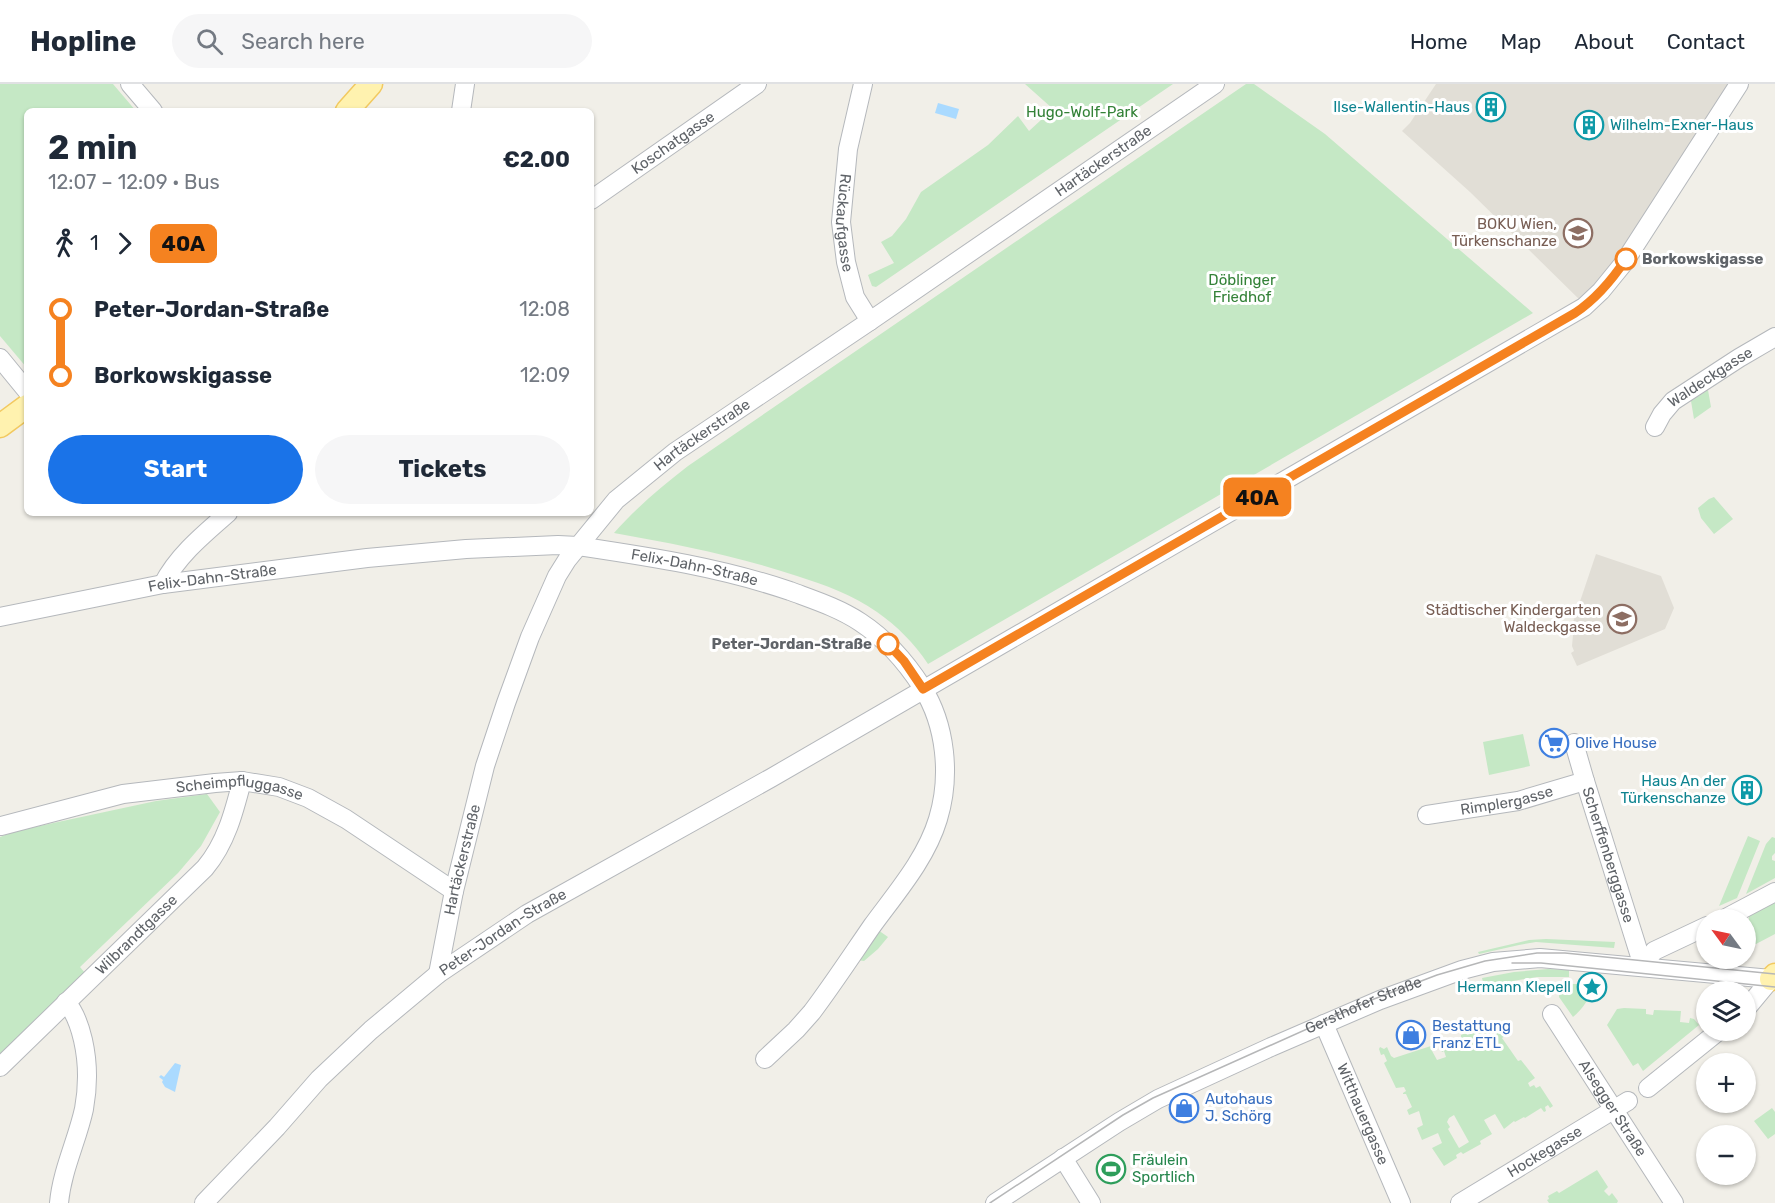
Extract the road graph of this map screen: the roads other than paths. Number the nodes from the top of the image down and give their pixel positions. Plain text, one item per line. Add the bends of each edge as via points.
1 (130, 84) edge
2 (371, 84) edge
3 (465, 84) edge
4 (757, 84) edge
5 (863, 84) edge
6 (1215, 84) edge
7 (1739, 84) edge
8 (150, 108) edge
9 (350, 108) edge
10 (461, 108) edge
11 (594, 198) edge
12 (870, 321) junction
13 (1775, 337) edge
14 (0, 358) edge
15 (24, 388) edge
16 (24, 408) edge
17 (0, 426) edge
18 (1655, 427) dead end
19 (225, 516) edge
20 (578, 546) junction
21 (163, 584) junction
22 (0, 617) edge
23 (923, 689) junction
24 (1574, 743) dead end
25 (242, 781) junction
26 (1585, 781) junction
27 (1427, 815) dead end
28 (1, 826) edge
29 (454, 891) junction
30 (1775, 892) edge
31 (1743, 909) edge
32 (1696, 931) edge
33 (1644, 966) junction
34 (438, 974) junction
35 (1774, 978) edge
36 (1756, 998) edge
37 (66, 1002) junction
38 (1552, 1014) dead end
39 (1324, 1024) junction
40 (1706, 1041) edge
41 (765, 1059) dead end
42 (0, 1067) edge
43 (1648, 1088) dead end
44 (1621, 1106) junction
45 (1063, 1158) junction
46 (59, 1203) edge
47 (204, 1203) edge
48 (995, 1203) edge
49 (1091, 1203) edge
50 (1401, 1203) edge
51 (1460, 1203) edge
52 (1674, 1203) edge

1 - 8 street
2 - 9 main road
3 - 10 street
4 - 11 street, Koschatgasse
5 - 12 street, Rückaufgasse via 848,149 841,222 855,297
6 - 12 street, Hartäckerstraße
7 - 23 street, Peter-Jordan-Straße via 1623,264 1584,307
12 - 20 street, Hartäckerstraße via 675,452 616,500
13 - 18 street, Waldeckgasse via 1673,400
14 - 15 street
16 - 17 main road
19 - 21 street via 183,555
20 - 21 street, Felix-Dahn-Straße via 466,549 367,558
20 - 23 street, Felix-Dahn-Straße via 710,568 831,607 861,622 888,644
20 - 29 street, Hartäckerstraße via 557,576 506,703 485,766
21 - 22 street, Felix-Dahn-Straße
23 - 34 street, Peter-Jordan-Straße via 526,914
23 - 41 street, Felix-Dahn-Straße via 936,712 945,763 939,817 930,840 823,997
24 - 26 street, Scherffenberggasse
25 - 28 street, Scheimpfluggasse via 123,794
25 - 29 street, Scheimpfluggasse via 279,787 308,798
25 - 37 street, Wilbrandtgasse via 227,831 211,861
26 - 27 street, Rimplergasse via 1518,801
26 - 33 street, Scherffenberggasse
29 - 34 street, Hartäckerstraße
30 - 31 street
32 - 33 street via 1654,951
33 - 35 street, Gersthofer Straße
33 - 39 street, Gersthofer Straße via 1540,958 1493,962 1396,993
34 - 47 street, Peter-Jordan-Straße via 371,1029 319,1079
35 - 36 street
37 - 42 street, Wilbrandtgasse
37 - 46 street via 86,1053 87,1085
38 - 44 street, Alsegger Straße
39 - 45 street, Gersthofer Straße via 1144,1106
39 - 50 street, Witthauergasse
40 - 43 street
44 - 51 street, Hockegasse
44 - 52 street, Alsegger Straße
45 - 48 street, Gersthofer Straße
45 - 49 street

